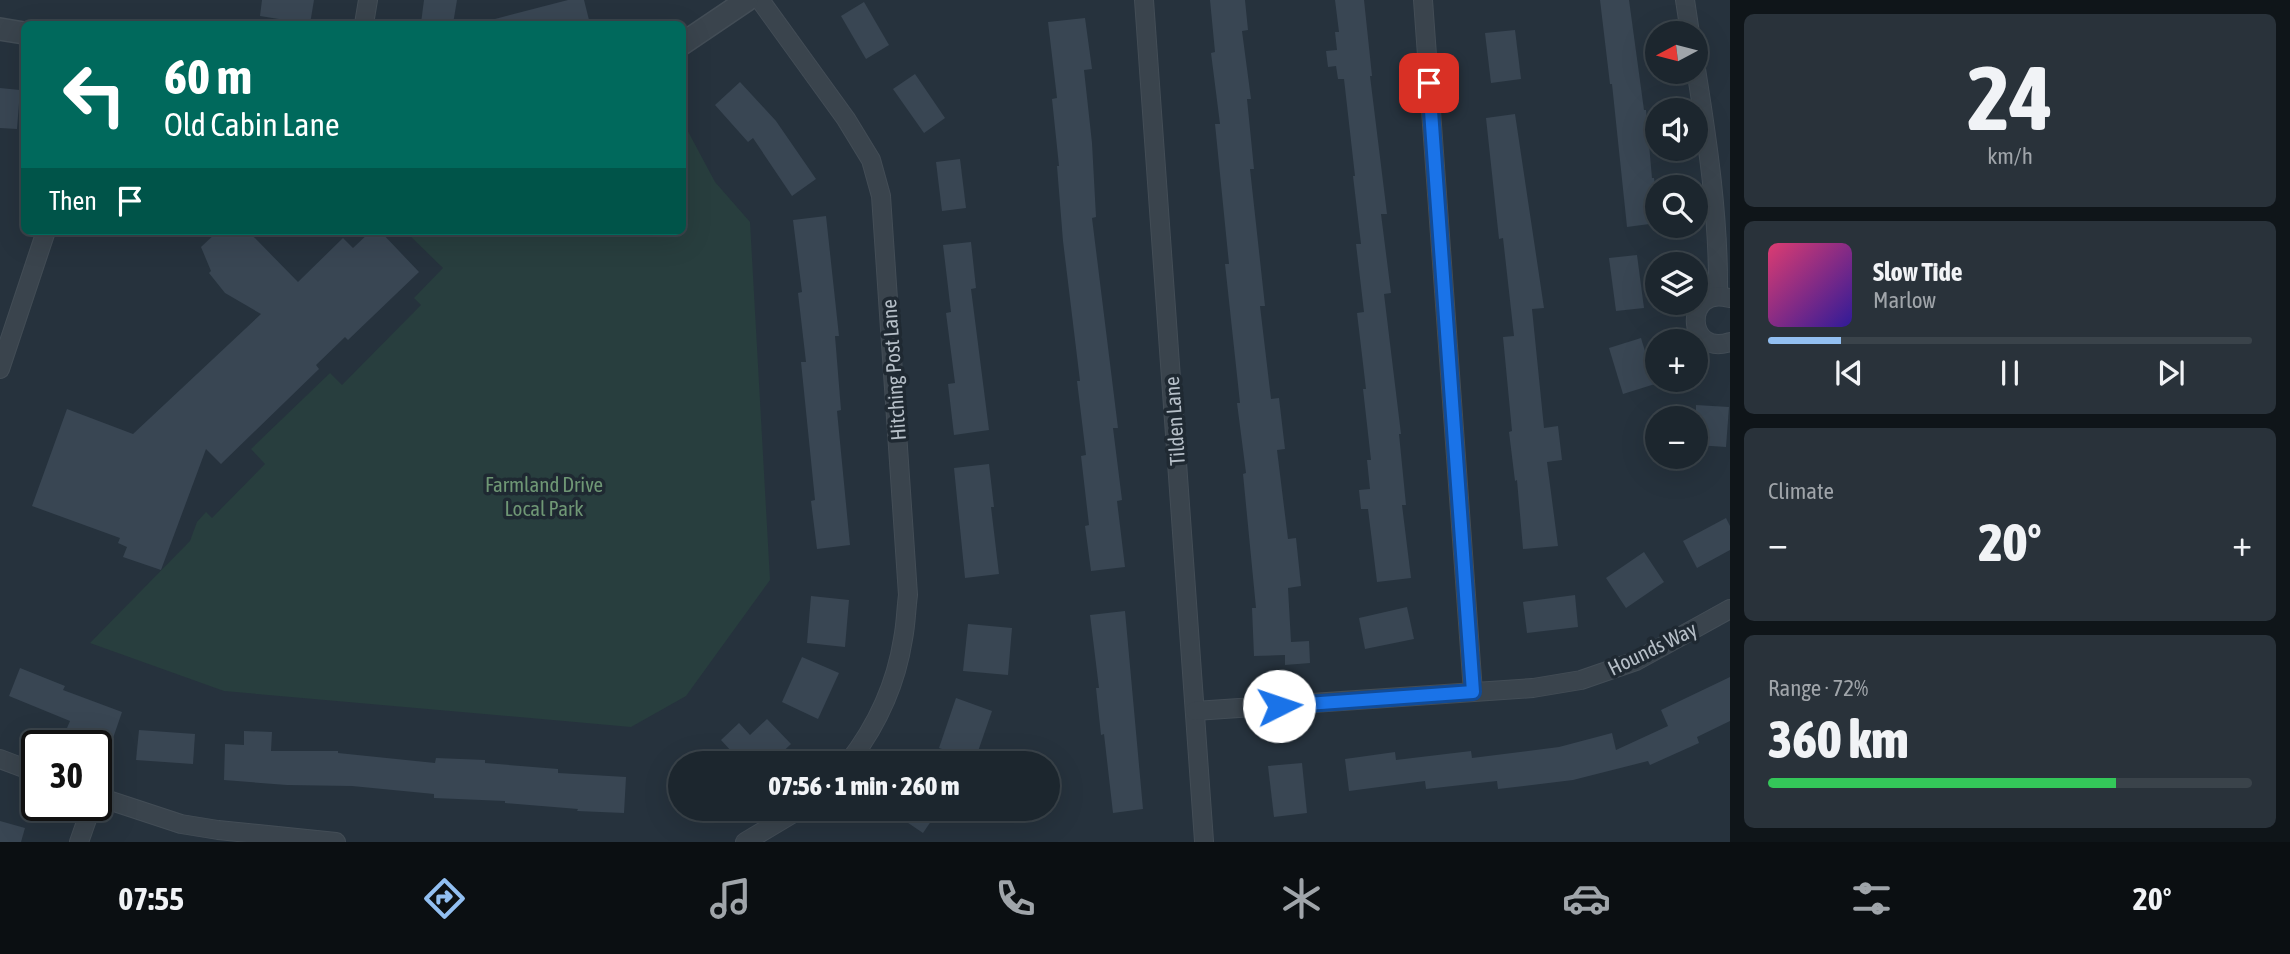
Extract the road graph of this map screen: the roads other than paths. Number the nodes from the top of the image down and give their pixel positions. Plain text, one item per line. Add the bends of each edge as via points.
1 (368, 0) edge
2 (747, 0) edge
3 (760, 0) edge
4 (1144, 0) edge
5 (1423, 0) edge
6 (1685, 0) edge
7 (364, 21) edge
8 (1688, 21) edge
9 (0, 29) edge
10 (21, 32) edge
11 (686, 41) edge
12 (1698, 84) edge
13 (46, 235) edge
14 (1724, 297) edge
15 (1730, 342) edge
16 (0, 369) edge
17 (1730, 608) edge
18 (1473, 692) junction
19 (1195, 711) junction
20 (857, 751) edge
21 (0, 760) edge
22 (21, 767) edge
23 (112, 801) edge
24 (86, 821) edge
25 (780, 821) edge
26 (79, 842) edge
27 (336, 842) edge
28 (745, 842) edge
29 (1204, 842) edge

1 - 7 street
2 - 11 street
3 - 20 street, Hitching Post Lane via 872,160 881,196 908,595 903,641 888,692
4 - 19 street, Tilden Lane
5 - 18 street
6 - 8 street
9 - 10 street
12 - 14 street
13 - 16 street
14 - 15 street via 1703,301 1695,325 1711,343
17 - 18 street, Hounds Way via 1636,661 1581,680
18 - 19 street, Hounds Way
19 - 29 street, Tilden Lane
21 - 22 street
23 - 27 street via 181,824
24 - 26 street
25 - 28 street

